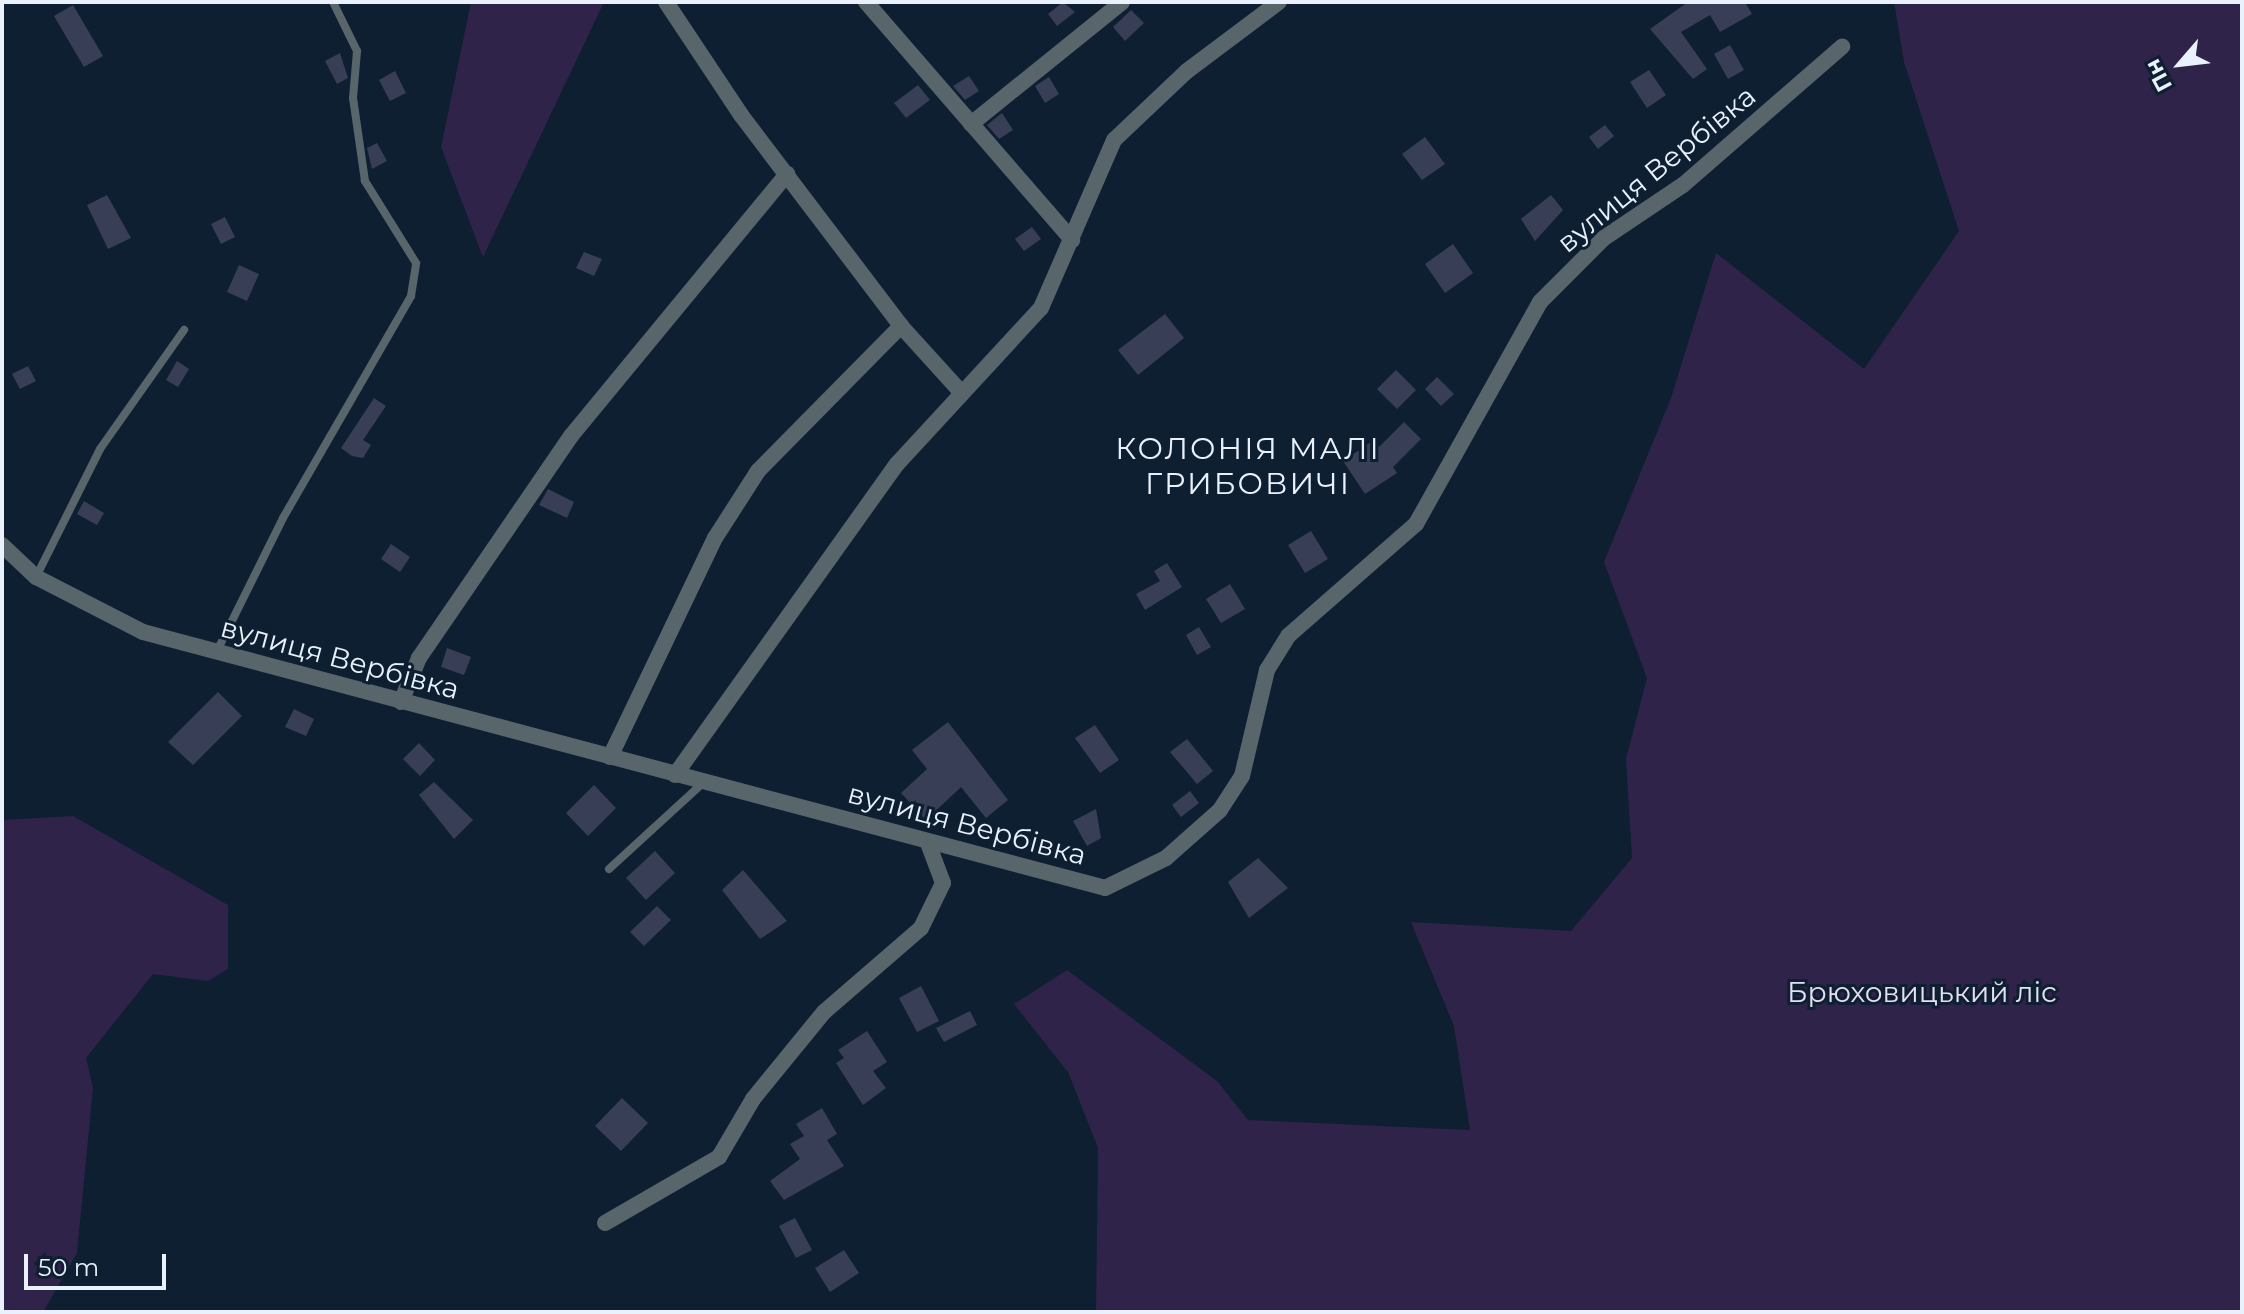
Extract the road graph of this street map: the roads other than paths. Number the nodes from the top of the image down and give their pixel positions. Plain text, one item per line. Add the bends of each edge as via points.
1 (333, 2) edge
2 (666, 2) edge
3 (866, 2) edge
4 (1122, 2) edge
5 (1279, 2) edge
6 (1842, 47) dead end
7 (971, 124) junction
8 (787, 174) junction
9 (1072, 240) junction
10 (901, 326) junction
11 (184, 330) dead end
12 (959, 390) junction
13 (2, 545) edge
14 (36, 577) junction
15 (217, 652) junction
16 (401, 702) junction
17 (610, 757) junction
18 (675, 775) junction
19 (704, 782) junction
20 (928, 843) junction
21 (609, 869) dead end
22 (605, 1223) dead end

1 - 15 lane via 357,51 353,98 365,181 416,263 411,296 283,518
2 - 8 street
3 - 7 street
4 - 7 street
5 - 9 street via 1126,124 1102,161
6 - 20 street, вулиця Вербівка via 1683,185 1604,238 1540,302 1416,524 1288,636 1267,670 1242,776 1204,826 1166,858 1105,888
7 - 9 street
8 - 10 street
8 - 16 street via 571,436 419,658
9 - 12 street via 1041,308
10 - 12 street
10 - 17 street via 758,471 715,538
11 - 14 lane via 100,449
12 - 18 street via 897,464
13 - 14 street, вулиця Вербівка
14 - 15 street, вулиця Вербівка via 143,632
15 - 16 street, вулиця Вербівка
16 - 17 street, вулиця Вербівка
17 - 18 street, вулиця Вербівка
18 - 19 street, вулиця Вербівка
19 - 20 street, вулиця Вербівка
19 - 21 lane
20 - 22 street via 943,883 921,928 824,1012 753,1099 719,1157

